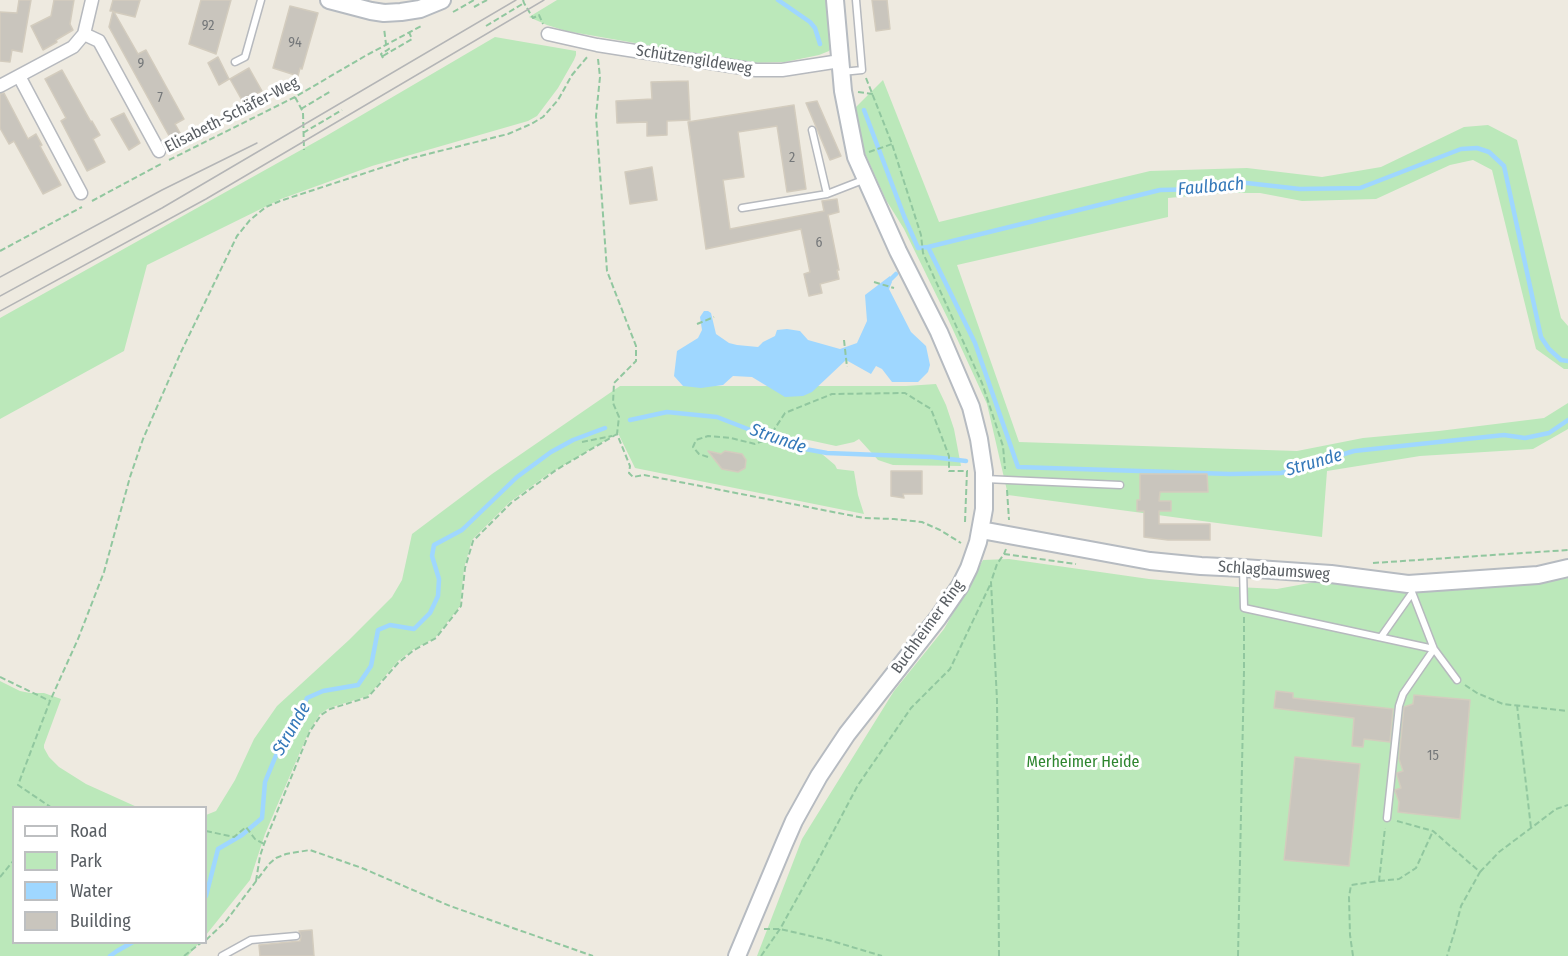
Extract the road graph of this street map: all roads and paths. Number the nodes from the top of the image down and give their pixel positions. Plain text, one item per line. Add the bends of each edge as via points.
1 (92, 0) edge
2 (261, 0) edge
3 (329, 0) edge
4 (474, 0) edge
5 (487, 0) edge
6 (835, 0) edge
7 (855, 0) edge
8 (523, 2) edge
9 (447, 6) edge
10 (474, 7) dead end
11 (422, 10) edge
12 (384, 13) junction
13 (486, 26) dead end
14 (409, 32) junction
15 (84, 34) junction
16 (548, 34) joint
17 (386, 44) junction
18 (597, 45) junction
19 (235, 63) dead end
20 (841, 67) junction
21 (862, 70) junction
22 (19, 76) junction
23 (0, 87) edge
24 (331, 91) dead end
25 (295, 97) junction
26 (301, 109) junction
27 (342, 110) dead end
28 (812, 130) dead end
29 (303, 134) junction
30 (892, 144) junction
31 (304, 150) dead end
32 (159, 151) dead end
33 (867, 153) dead end
34 (867, 178) junction
35 (81, 193) dead end
36 (827, 194) junction
37 (742, 208) dead end
38 (0, 251) edge
39 (923, 253) dead end
40 (874, 282) dead end
41 (894, 288) dead end
42 (714, 317) dead end
43 (698, 324) dead end
44 (844, 340) dead end
45 (847, 367) dead end
46 (616, 435) junction
47 (582, 442) dead end
48 (708, 457) dead end
49 (962, 471) dead end
50 (967, 471) dead end
51 (984, 479) junction
52 (1120, 485) dead end
53 (964, 512) dead end
54 (981, 530) junction
55 (962, 544) dead end
56 (1568, 550) edge
57 (1370, 563) dead end
58 (997, 564) dead end
59 (1243, 568) junction
60 (1568, 568) edge
61 (991, 582) junction
62 (1410, 588) junction
63 (1244, 608) junction
64 (1380, 638) junction
65 (1434, 649) junction
66 (0, 677) edge
67 (1457, 680) joint
68 (50, 701) junction
69 (1517, 705) junction
70 (1568, 711) edge
71 (50, 806) edge
72 (1568, 806) edge
73 (1386, 818) junction
74 (1531, 828) junction
75 (207, 831) edge
76 (1433, 831) junction
77 (264, 844) junction
78 (12, 862) edge
79 (1480, 872) junction
80 (0, 877) edge
81 (1379, 880) junction
82 (256, 881) junction
83 (748, 928) junction
84 (780, 929) junction
85 (296, 936) dead end
86 (207, 938) edge
87 (200, 944) edge
88 (186, 956) edge
89 (222, 956) edge
90 (593, 956) edge
91 (737, 956) edge
92 (761, 956) edge
93 (882, 956) edge
94 (999, 956) edge
95 (1238, 956) edge
96 (1353, 956) edge
97 (1447, 956) edge

1 - 15 street
2 - 19 lane via 245,57
3 - 12 main road
4 - 9 path
5 - 10 path
6 - 20 main road, Buchheimer Ring
7 - 21 lane
8 - 13 path
8 - 16 path via 532,18 539,15
9 - 11 main road
11 - 12 main road
11 - 14 path, Elisabeth-Schäfer-Weg
12 - 17 path
14 - 17 path, Elisabeth-Schäfer-Weg
14 - 17 path via 412,39 383,57 381,54 389,49
15 - 22 street via 73,47
15 - 32 street via 99,41
16 - 18 street, Schützengildeweg
17 - 25 path, Elisabeth-Schäfer-Weg
18 - 20 street, Schützengildeweg via 756,70
18 - 46 path via 600,78 596,116 607,271 636,346 636,361 614,383 619,417
18 - 68 path via 572,75 558,100 531,124 280,201 250,220 223,264 143,439 104,572
20 - 21 lane
20 - 34 main road, Buchheimer Ring via 856,156
21 - 30 path
22 - 23 street
22 - 35 street
24 - 26 path
25 - 26 path
25 - 38 path, Elisabeth-Schäfer-Weg
26 - 29 path
27 - 29 path
28 - 36 lane
29 - 31 path
30 - 33 path
30 - 39 path via 921,235
34 - 36 lane
34 - 51 main road, Buchheimer Ring via 970,407
36 - 37 lane
40 - 41 path
42 - 43 path
44 - 45 path
46 - 47 path
46 - 55 path via 633,477 644,475 864,518 922,522
46 - 77 path via 556,470 511,503 473,541 461,606 436,638 398,663 368,697 321,715 310,731
48 - 49 path via 693,447 696,440 708,436 755,444 768,439 785,413 832,394 905,393 931,409 949,456 949,471
50 - 53 path
51 - 52 lane
51 - 54 main road, Buchheimer Ring
54 - 59 main road, Schlagbaumsweg via 1150,561
54 - 83 main road, Buchheimer Ring via 969,568 951,601 847,734 814,783
56 - 57 path
58 - 61 path
59 - 62 main road, Schlagbaumsweg via 1331,574
59 - 63 lane
60 - 62 main road, Schlagbaumsweg via 1538,575
61 - 84 path via 950,669 911,708 858,785
61 - 94 path via 997,700
62 - 64 lane
62 - 65 lane
63 - 64 lane
63 - 95 path
64 - 65 lane
65 - 67 lane
65 - 73 lane via 1399,706
66 - 68 path
67 - 69 path via 1503,704
68 - 71 path via 18,785
69 - 70 path
69 - 74 path
72 - 74 path via 1557,809
73 - 76 path
73 - 81 path
74 - 79 path via 1498,852
75 - 77 path via 234,837 246,827
76 - 79 path
76 - 81 path via 1416,868 1399,879
77 - 82 path
78 - 80 path
79 - 97 path via 1461,906
81 - 96 path via 1351,885 1349,926
82 - 86 path via 226,921
82 - 90 path via 276,858 310,850 450,906
83 - 84 path
83 - 91 main road, Buchheimer Ring
84 - 92 path
84 - 93 path
85 - 89 lane via 251,940
87 - 88 path

